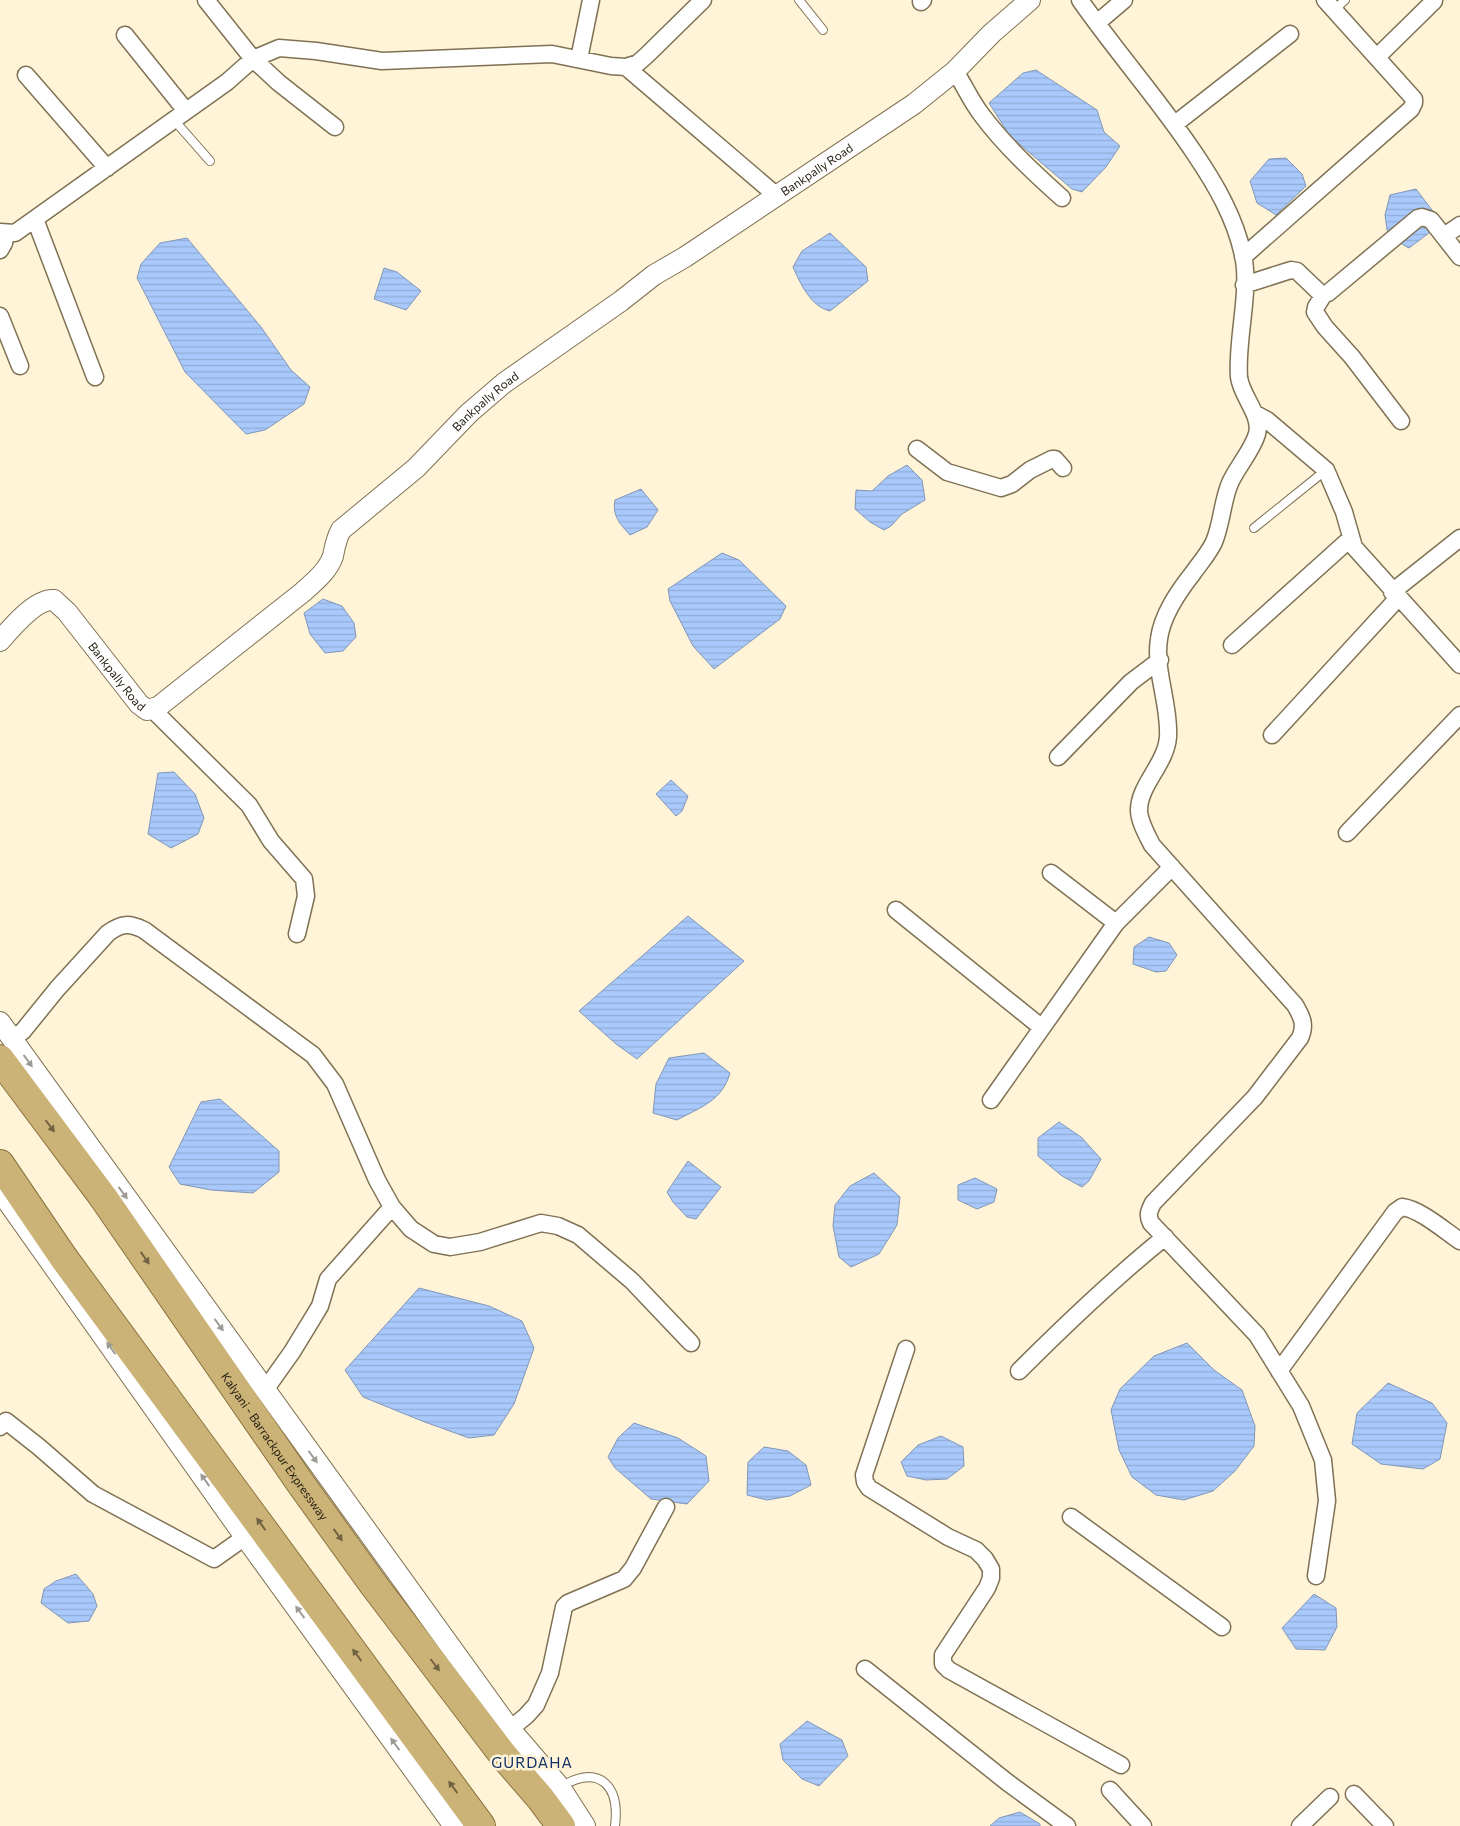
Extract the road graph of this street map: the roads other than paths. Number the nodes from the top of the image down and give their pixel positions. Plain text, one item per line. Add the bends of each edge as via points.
1 (206, 0) edge
2 (591, 0) edge
3 (703, 0) edge
4 (799, 0) edge
5 (1030, 0) edge
6 (1080, 0) edge
7 (1124, 0) edge
8 (1434, 1) dead end
9 (1335, 3) edge
10 (1097, 23) junction
11 (823, 30) dead end
12 (1290, 34) dead end
13 (125, 35) dead end
14 (1377, 57) junction
15 (253, 59) junction
16 (579, 59) junction
17 (626, 67) junction
18 (955, 71) junction
19 (26, 75) dead end
20 (180, 116) junction
21 (1175, 124) junction
22 (335, 126) dead end
23 (210, 160) dead end
24 (107, 168) junction
25 (777, 196) junction
26 (1062, 198) dead end
27 (35, 219) junction
28 (1460, 225) edge
29 (3, 233) edge
30 (1444, 236) junction
31 (0, 250) edge
32 (1243, 257) junction
33 (1460, 257) edge
34 (1244, 285) junction
35 (1324, 294) junction
36 (0, 316) edge
37 (20, 366) dead end
38 (95, 377) dead end
39 (1254, 413) junction
40 (1401, 420) dead end
41 (917, 449) dead end
42 (1064, 468) dead end
43 (1326, 470) junction
44 (1254, 528) dead end
45 (1351, 538) junction
46 (1460, 538) edge
47 (1395, 595) junction
48 (0, 641) edge
49 (1232, 645) dead end
50 (1160, 660) junction
51 (1460, 664) edge
52 (152, 709) junction
53 (1460, 715) edge
54 (1272, 735) dead end
55 (1058, 757) dead end
56 (1347, 834) dead end
57 (1172, 867) junction
58 (1051, 872) dead end
59 (896, 910) dead end
60 (1116, 923) junction
61 (297, 934) dead end
62 (0, 1022) edge
63 (1041, 1026) junction
64 (6, 1049) edge
65 (990, 1100) dead end
66 (0, 1164) edge
67 (0, 1192) edge
68 (392, 1207) junction
69 (1165, 1237) junction
70 (1460, 1241) edge
71 (691, 1343) dead end
72 (906, 1350) dead end
73 (1019, 1371) dead end
74 (1279, 1371) junction
75 (265, 1390) junction
76 (0, 1427) edge
77 (666, 1508) dead end
78 (1070, 1517) dead end
79 (245, 1537) junction
80 (1316, 1576) dead end
81 (1222, 1628) dead end
82 (865, 1669) dead end
83 (510, 1729) junction
84 (1121, 1765) dead end
85 (560, 1787) junction
86 (1110, 1790) dead end
87 (1354, 1794) dead end
88 (1330, 1797) dead end
89 (454, 1826) edge
90 (481, 1826) edge
91 (561, 1826) edge
92 (586, 1826) edge
93 (615, 1826) edge
94 (1067, 1826) edge
95 (1143, 1826) edge
96 (1300, 1826) edge
97 (1385, 1826) edge

1 - 15 street
2 - 16 street
3 - 17 street via 638,63
4 - 11 lane
5 - 18 street, Bankpally Road
6 - 10 street
7 - 10 street
8 - 14 street
9 - 14 street
10 - 21 street
12 - 21 street
13 - 20 street
14 - 32 street via 1414,99 1411,109
15 - 16 street via 280,48 382,61 552,54
15 - 20 street
15 - 22 street
16 - 17 street
17 - 25 street
18 - 25 street, Bankpally Road via 914,104
18 - 26 street via 980,113 1000,138
19 - 24 street
20 - 23 lane
20 - 24 street
21 - 32 street via 1220,193
24 - 27 street
25 - 52 street, Bankpally Road via 654,275 485,397 416,468 341,530 329,564 303,592
27 - 29 street via 15,233
27 - 38 street
28 - 30 street
29 - 31 street via 4,243
30 - 33 street
30 - 35 street via 1431,220 1418,218
32 - 34 street
34 - 35 street via 1292,270
34 - 39 street via 1239,378
35 - 40 street via 1315,312
36 - 37 street
39 - 43 street via 1267,420
39 - 50 street via 1257,435 1230,484 1214,542 1167,612 1158,641
41 - 42 street via 947,472 1001,488 1052,459
43 - 44 lane
43 - 45 street
45 - 47 street via 1354,548
45 - 49 street
46 - 47 street
47 - 51 street
47 - 54 street
48 - 52 street, Bankpally Road via 26,614 54,600 139,704 147,710
50 - 55 street via 1131,682
50 - 57 street via 1168,739 1164,757 1141,798 1138,811 1152,845
52 - 61 street via 250,805 271,841 304,879 306,896
53 - 56 street
57 - 60 street
57 - 69 street via 1295,1005 1303,1019 1303,1030 1255,1097 1153,1203 1148,1217
58 - 60 street
59 - 63 street
60 - 63 street
62 - 64 street
63 - 65 street
64 - 68 street via 108,933 118,926 133,925 313,1055 335,1084 376,1180
64 -> 75 street
64 -> 91 highway, Kalyani - Barrackpur Expressway via 103,1197 301,1484 503,1754
90 -> 66 highway via 64,1257
79 -> 67 street
68 - 71 street via 411,1229 434,1244 450,1247 480,1242 540,1223 578,1234 632,1281
68 - 75 street via 328,1279 320,1306
69 - 73 street via 1091,1300
69 - 74 street via 1257,1335
70 - 74 street via 1402,1206
72 - 84 street via 864,1475 865,1482 869,1488 940,1532 976,1550 991,1569 987,1588 943,1655 943,1664
74 - 80 street via 1301,1406 1323,1460 1327,1501
75 -> 83 street
76 - 79 street via 6,1421 92,1494 214,1559
77 - 83 street via 624,1579 564,1607 546,1681 531,1710
78 - 81 street
89 -> 79 street
82 - 94 street
83 - 85 street
85 - 92 street
85 - 93 lane via 587,1776 604,1782 615,1801
86 - 95 street
87 - 97 street
88 - 96 street

